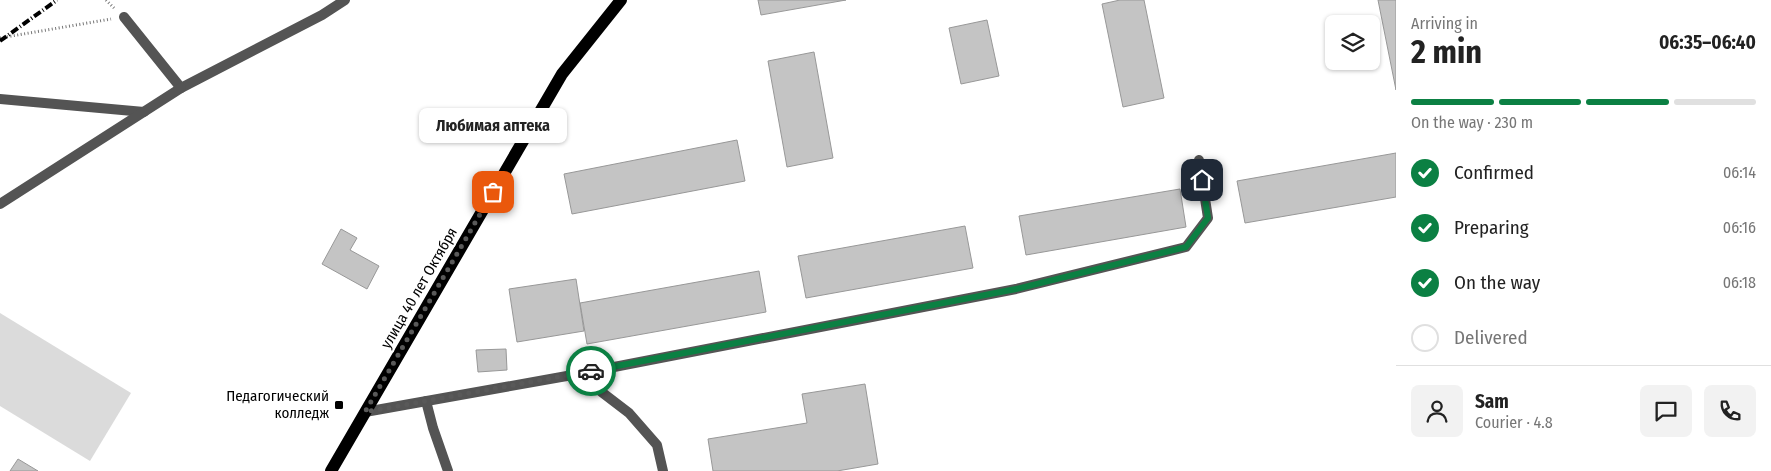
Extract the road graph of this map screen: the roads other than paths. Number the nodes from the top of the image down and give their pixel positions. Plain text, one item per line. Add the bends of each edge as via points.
1 (345, 0) edge
2 (621, 0) edge
3 (124, 17) road end
4 (181, 88) junction
5 (0, 98) edge
6 (144, 112) junction
7 (1199, 160) dead end
8 (0, 204) edge
9 (578, 374) junction
10 (426, 401) junction
11 (365, 412) junction
12 (331, 471) edge
13 (448, 471) edge
14 (663, 471) edge

1 - 4 street
2 - 11 main road, улица 40 лет Октября via 562,74
3 - 4 street
4 - 6 street
5 - 6 street
6 - 8 street
7 - 9 street via 1208,218 1186,247 1016,289
9 - 10 street
9 - 14 street via 629,413 658,444
10 - 11 street
10 - 13 street
11 - 12 main road, улица 40 лет Октября

